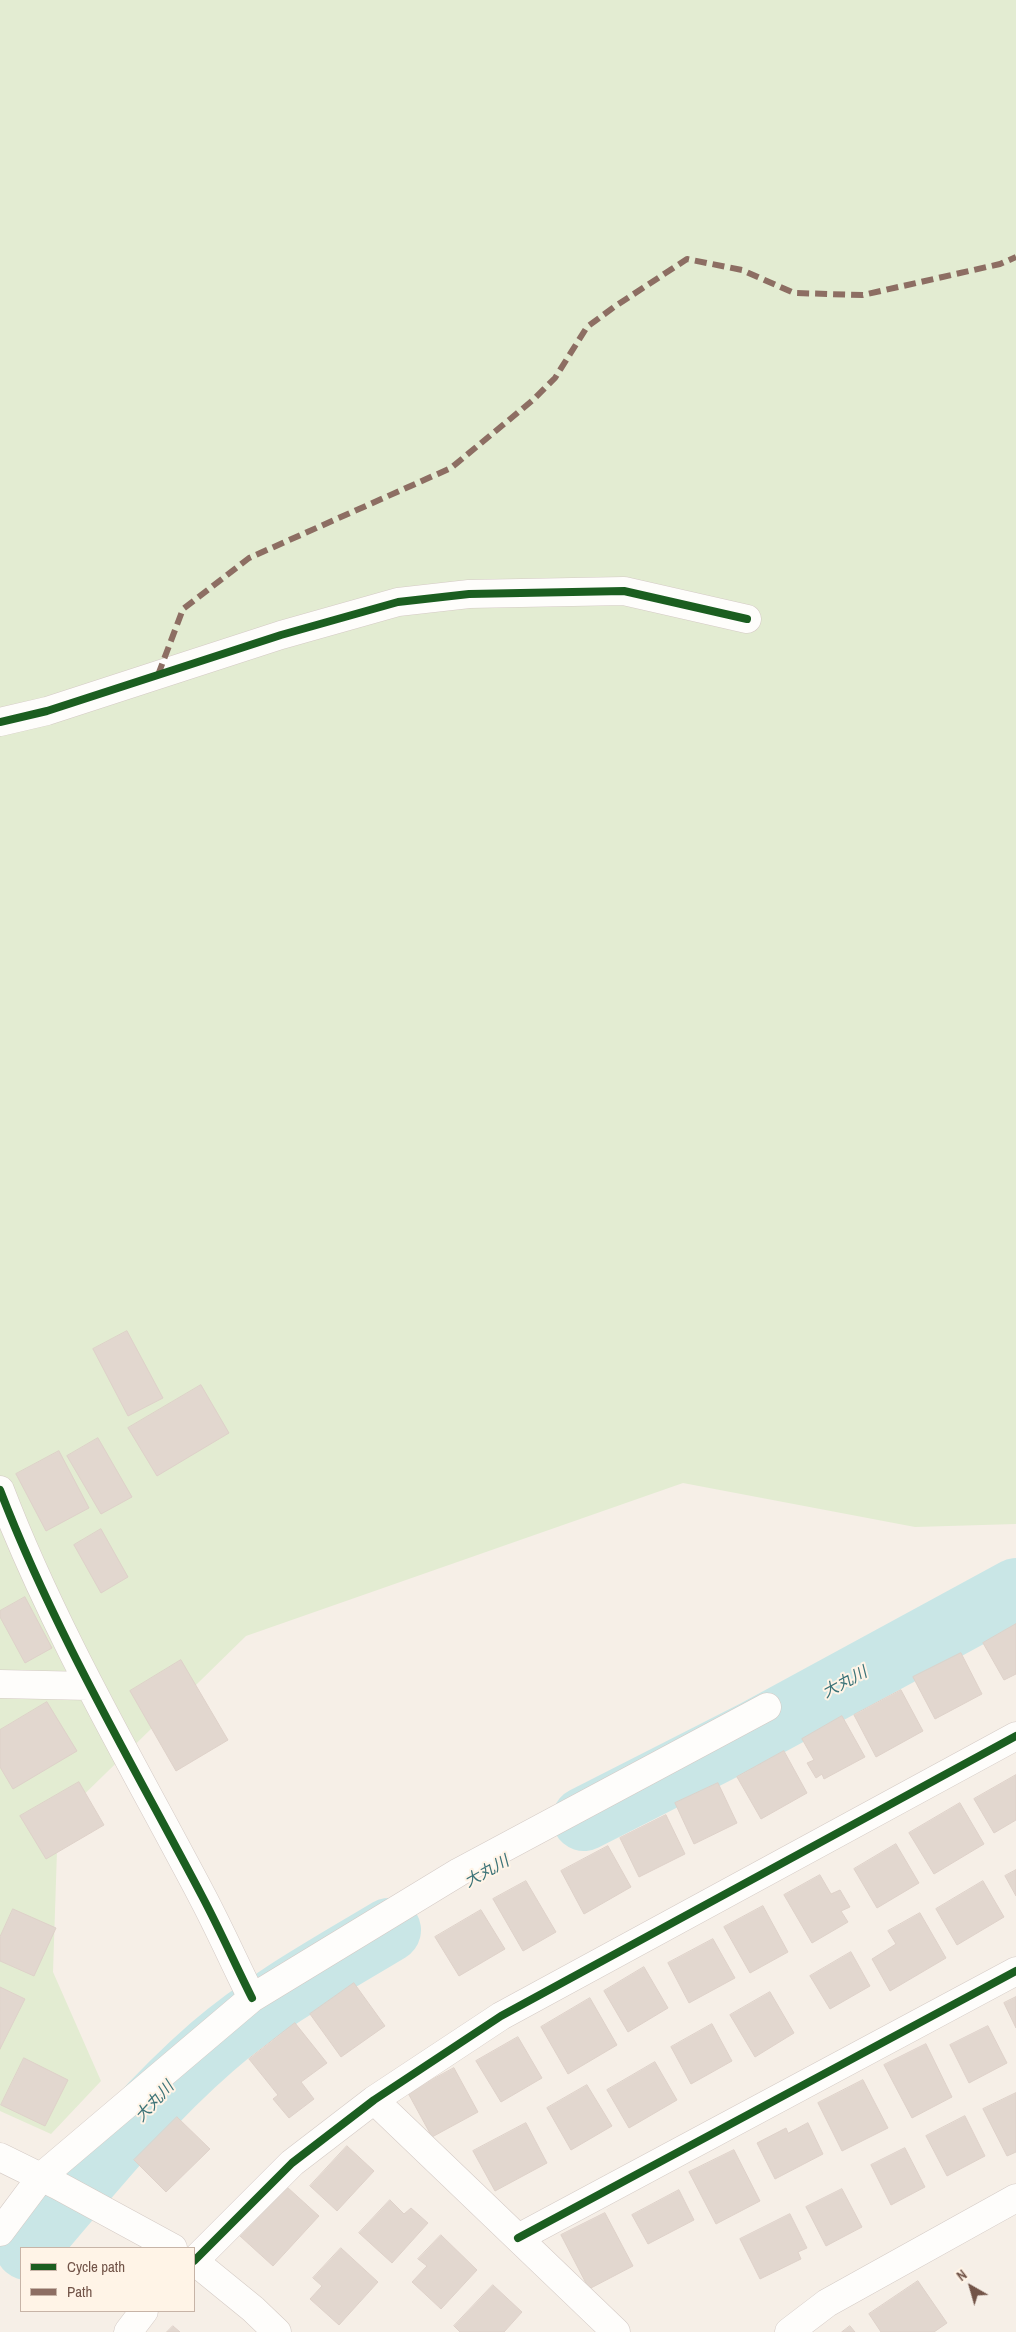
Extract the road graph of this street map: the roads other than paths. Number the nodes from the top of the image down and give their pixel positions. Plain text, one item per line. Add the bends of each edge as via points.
1 (747, 619) dead end
2 (0, 722) edge
3 (0, 1490) edge
4 (0, 1684) edge
5 (89, 1686) junction
6 (767, 1707) dead end
7 (1016, 1736) edge
8 (1016, 1971) edge
9 (252, 1998) junction
10 (374, 2100) junction
11 (0, 2157) edge
12 (51, 2181) junction
13 (1016, 2198) edge
14 (0, 2232) edge
15 (518, 2238) junction
16 (171, 2247) edge
17 (195, 2260) edge
18 (195, 2262) edge
19 (143, 2312) edge
20 (128, 2332) edge
21 (277, 2332) edge
22 (616, 2332) edge
23 (789, 2332) edge

1 - 2 street via 624,592 468,594 398,602 281,635 46,711
3 - 5 street via 18,1538
4 - 5 street
5 - 9 street via 204,1898
6 - 9 street via 459,1872
7 - 10 street via 501,2016
8 - 15 street
9 - 12 street
10 - 15 street
10 - 17 street via 292,2163
11 - 12 street
12 - 14 street
12 - 16 street
13 - 23 street via 827,2303
15 - 22 street
18 - 21 street
19 - 20 street

